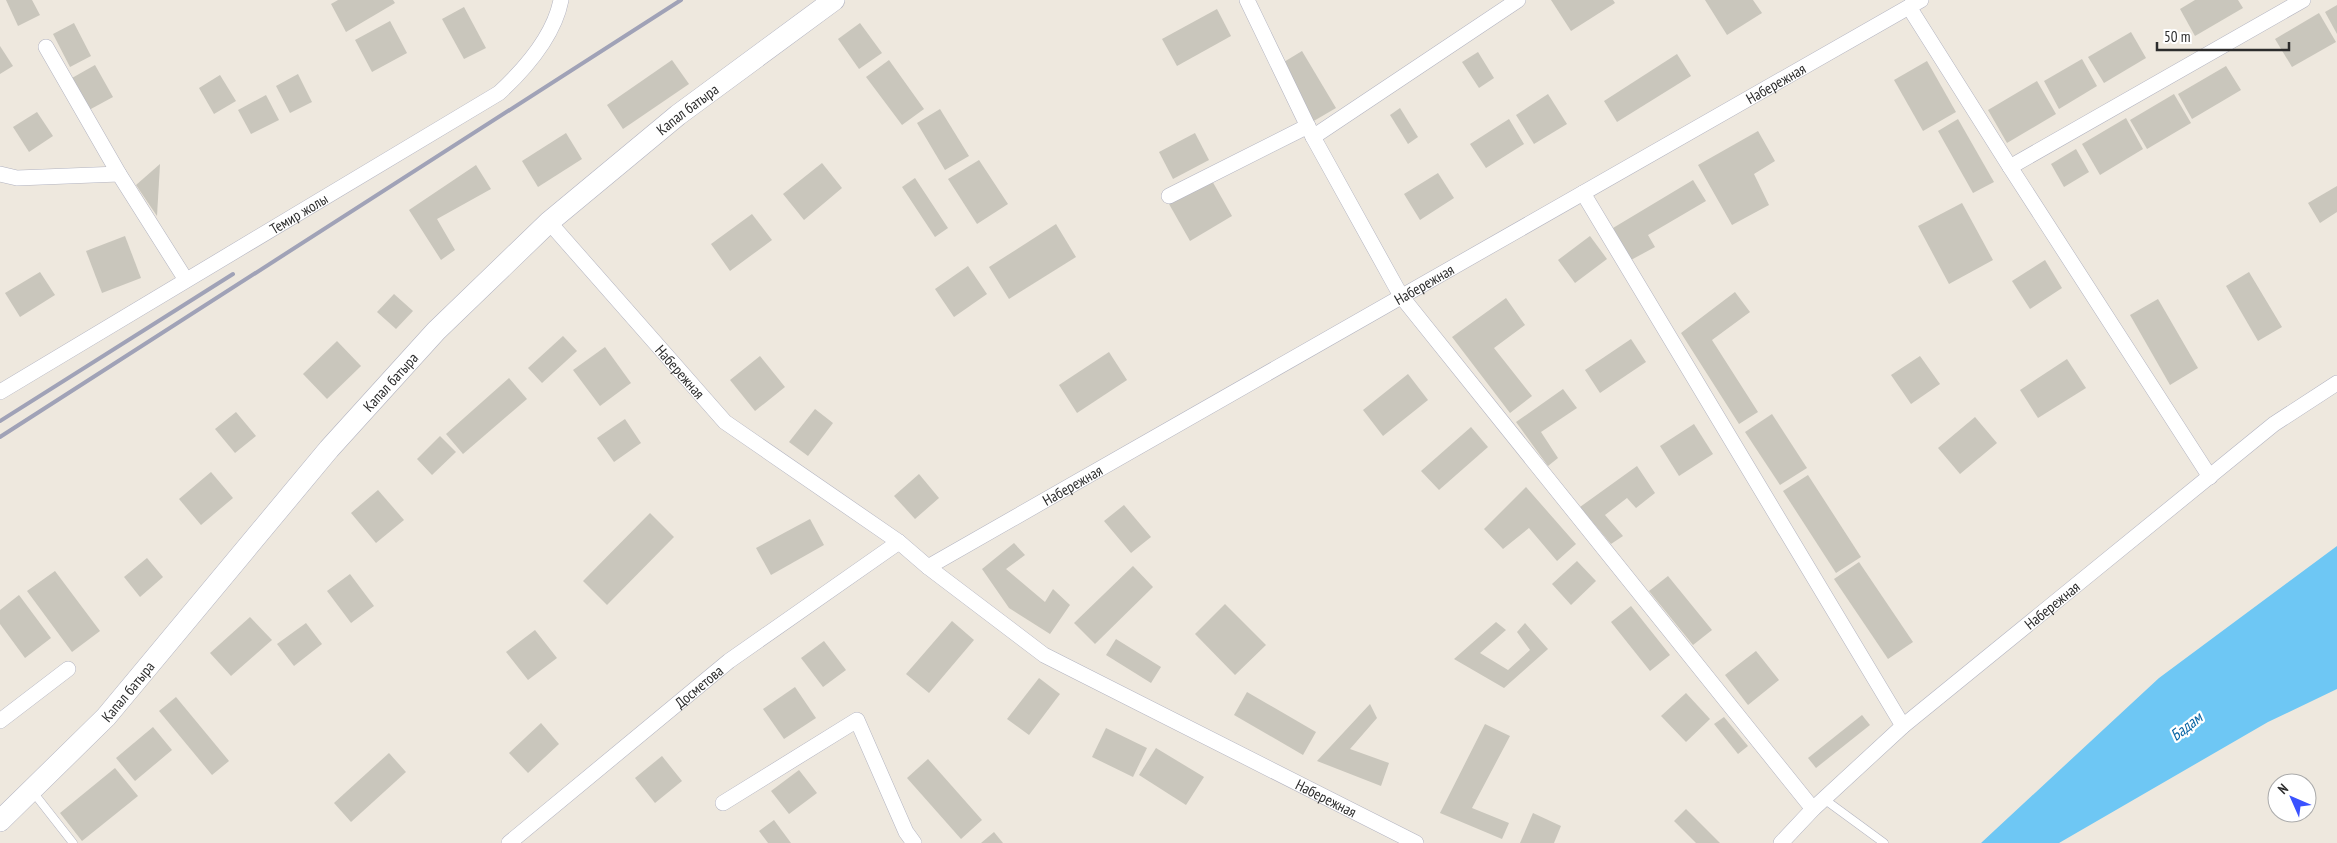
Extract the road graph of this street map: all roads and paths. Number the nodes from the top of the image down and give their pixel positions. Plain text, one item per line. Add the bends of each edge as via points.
1 (561, 0) edge
2 (834, 0) edge
3 (1247, 0) edge
4 (1518, 0) edge
5 (2303, 0) edge
6 (1915, 3) edge
7 (46, 47) dead end
8 (1310, 131) junction
9 (2010, 167) junction
10 (0, 174) edge
11 (119, 174) junction
12 (1583, 193) junction
13 (1169, 196) dead end
14 (549, 222) junction
15 (186, 280) junction
16 (1401, 296) junction
17 (2337, 383) edge
18 (0, 392) edge
19 (2210, 477) junction
20 (900, 542) junction
21 (928, 567) junction
22 (68, 669) dead end
23 (0, 722) edge
24 (1903, 726) junction
25 (32, 790) junction
26 (723, 803) dead end
27 (1818, 804) junction
28 (0, 821) edge
29 (73, 843) edge
30 (509, 843) edge
31 (914, 843) edge
32 (1416, 843) edge
33 (1781, 843) edge
34 (1884, 843) edge

1 - 15 street, Темир жолы via 558,17 524,69 499,92
2 - 14 main road, Капал батыра via 678,115
3 - 8 street
4 - 8 street
5 - 9 street
6 - 9 street
6 - 12 street, Набережная
7 - 11 street
8 - 13 street
8 - 16 street
9 - 19 street
10 - 11 street via 17,178
11 - 15 street
12 - 16 street, Набережная
12 - 24 street
14 - 20 street, Набережная via 725,422
14 - 25 main road, Капал батыра via 436,331 329,449 106,717
15 - 18 street, Темир жолы
16 - 21 street, Набережная
16 - 27 street
17 - 19 street, Набережная via 2274,424
19 - 24 street, Набережная
20 - 21 street, Набережная
20 - 30 street, Досметова via 730,661
21 - 32 street, Набережная via 1044,655
22 - 23 street
24 - 27 street, Набережная
25 - 28 main road, Капал батыра
25 - 29 lane
26 - 31 street via 857,720 906,832
27 - 33 street, Набережная
27 - 34 lane

